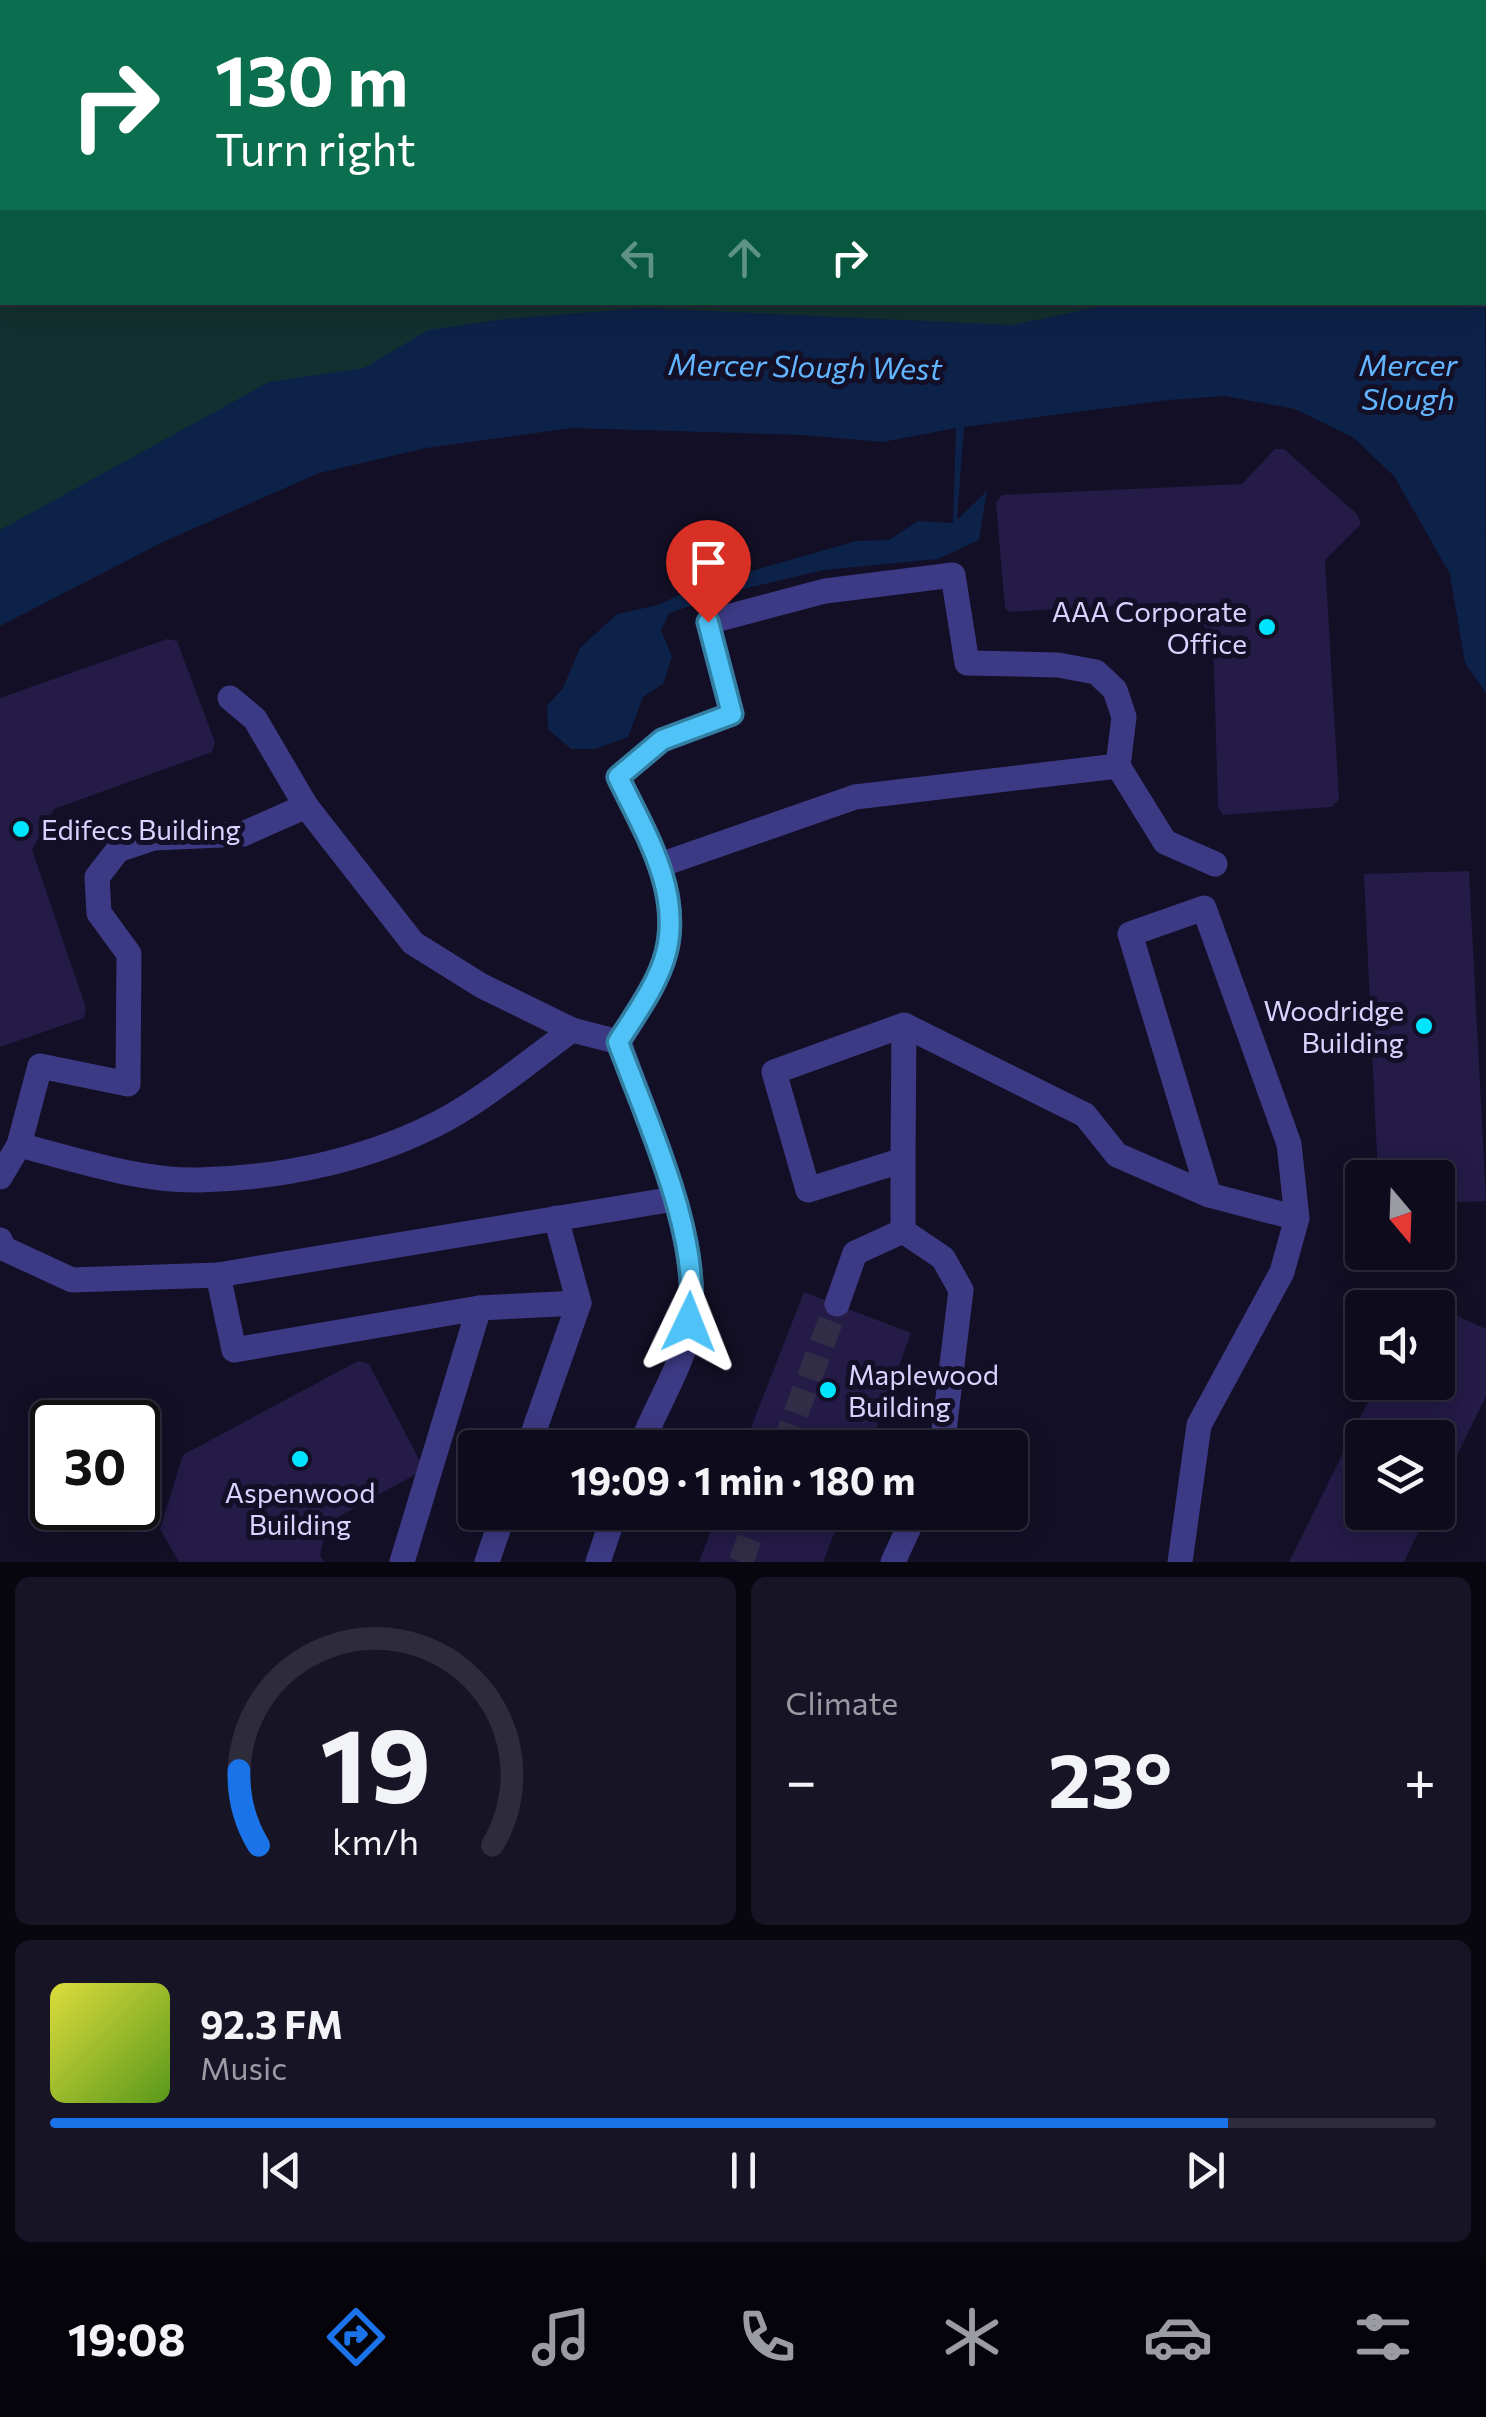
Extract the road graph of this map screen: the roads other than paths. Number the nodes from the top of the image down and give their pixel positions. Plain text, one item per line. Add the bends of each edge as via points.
1 (230, 698) dead end
2 (1118, 766) junction
3 (306, 806) junction
4 (1215, 864) dead end
5 (660, 865) junction
6 (904, 1025) junction
7 (572, 1030) junction
8 (618, 1042) junction
9 (20, 1146) junction
10 (903, 1160) junction
11 (0, 1177) edge
12 (1209, 1196) junction
13 (674, 1199) junction
14 (556, 1218) junction
15 (1298, 1218) junction
16 (903, 1231) junction
17 (0, 1240) edge
18 (218, 1275) junction
19 (579, 1304) junction
20 (837, 1304) tunnel mouth
21 (478, 1308) junction
22 (534, 1430) edge
23 (648, 1430) edge
24 (944, 1430) edge
25 (498, 1530) edge
26 (608, 1530) edge
27 (907, 1530) edge
28 (402, 1562) edge
29 (487, 1562) edge
30 (598, 1562) edge
31 (892, 1562) edge
32 (1180, 1562) edge

1 - 3 street via 255,719
2 - 4 street via 1165,842
2 - 5 street via 855,797
2 - 5 street via 1124,717 1114,690 1096,672 967,663 953,575 825,591 708,622 732,714 662,740 618,777
3 - 7 street via 413,944
3 - 9 street via 243,834 154,838 118,850 97,877 99,913 129,954 128,1084 40,1066
5 - 8 street via 670,912 666,954
6 - 10 street
6 - 10 street via 774,1072 808,1190
6 - 12 street via 1085,1115 1117,1155
7 - 8 street
7 - 9 street via 449,1117 332,1164 197,1180 118,1171
8 - 13 street
9 - 11 street
10 - 16 street
12 - 15 street
12 - 15 street via 1130,934 1204,908 1289,1144
13 - 14 street
13 - 23 street via 693,1300 686,1344
14 - 18 street
14 - 19 street
15 - 32 street via 1282,1272 1198,1425
16 - 20 street via 854,1253
16 - 24 street via 943,1258 961,1290
17 - 18 street via 3,1248 72,1280
18 - 21 street via 234,1350
19 - 21 street
19 - 22 street
21 - 28 street
25 - 29 street
26 - 30 street
27 - 31 street

